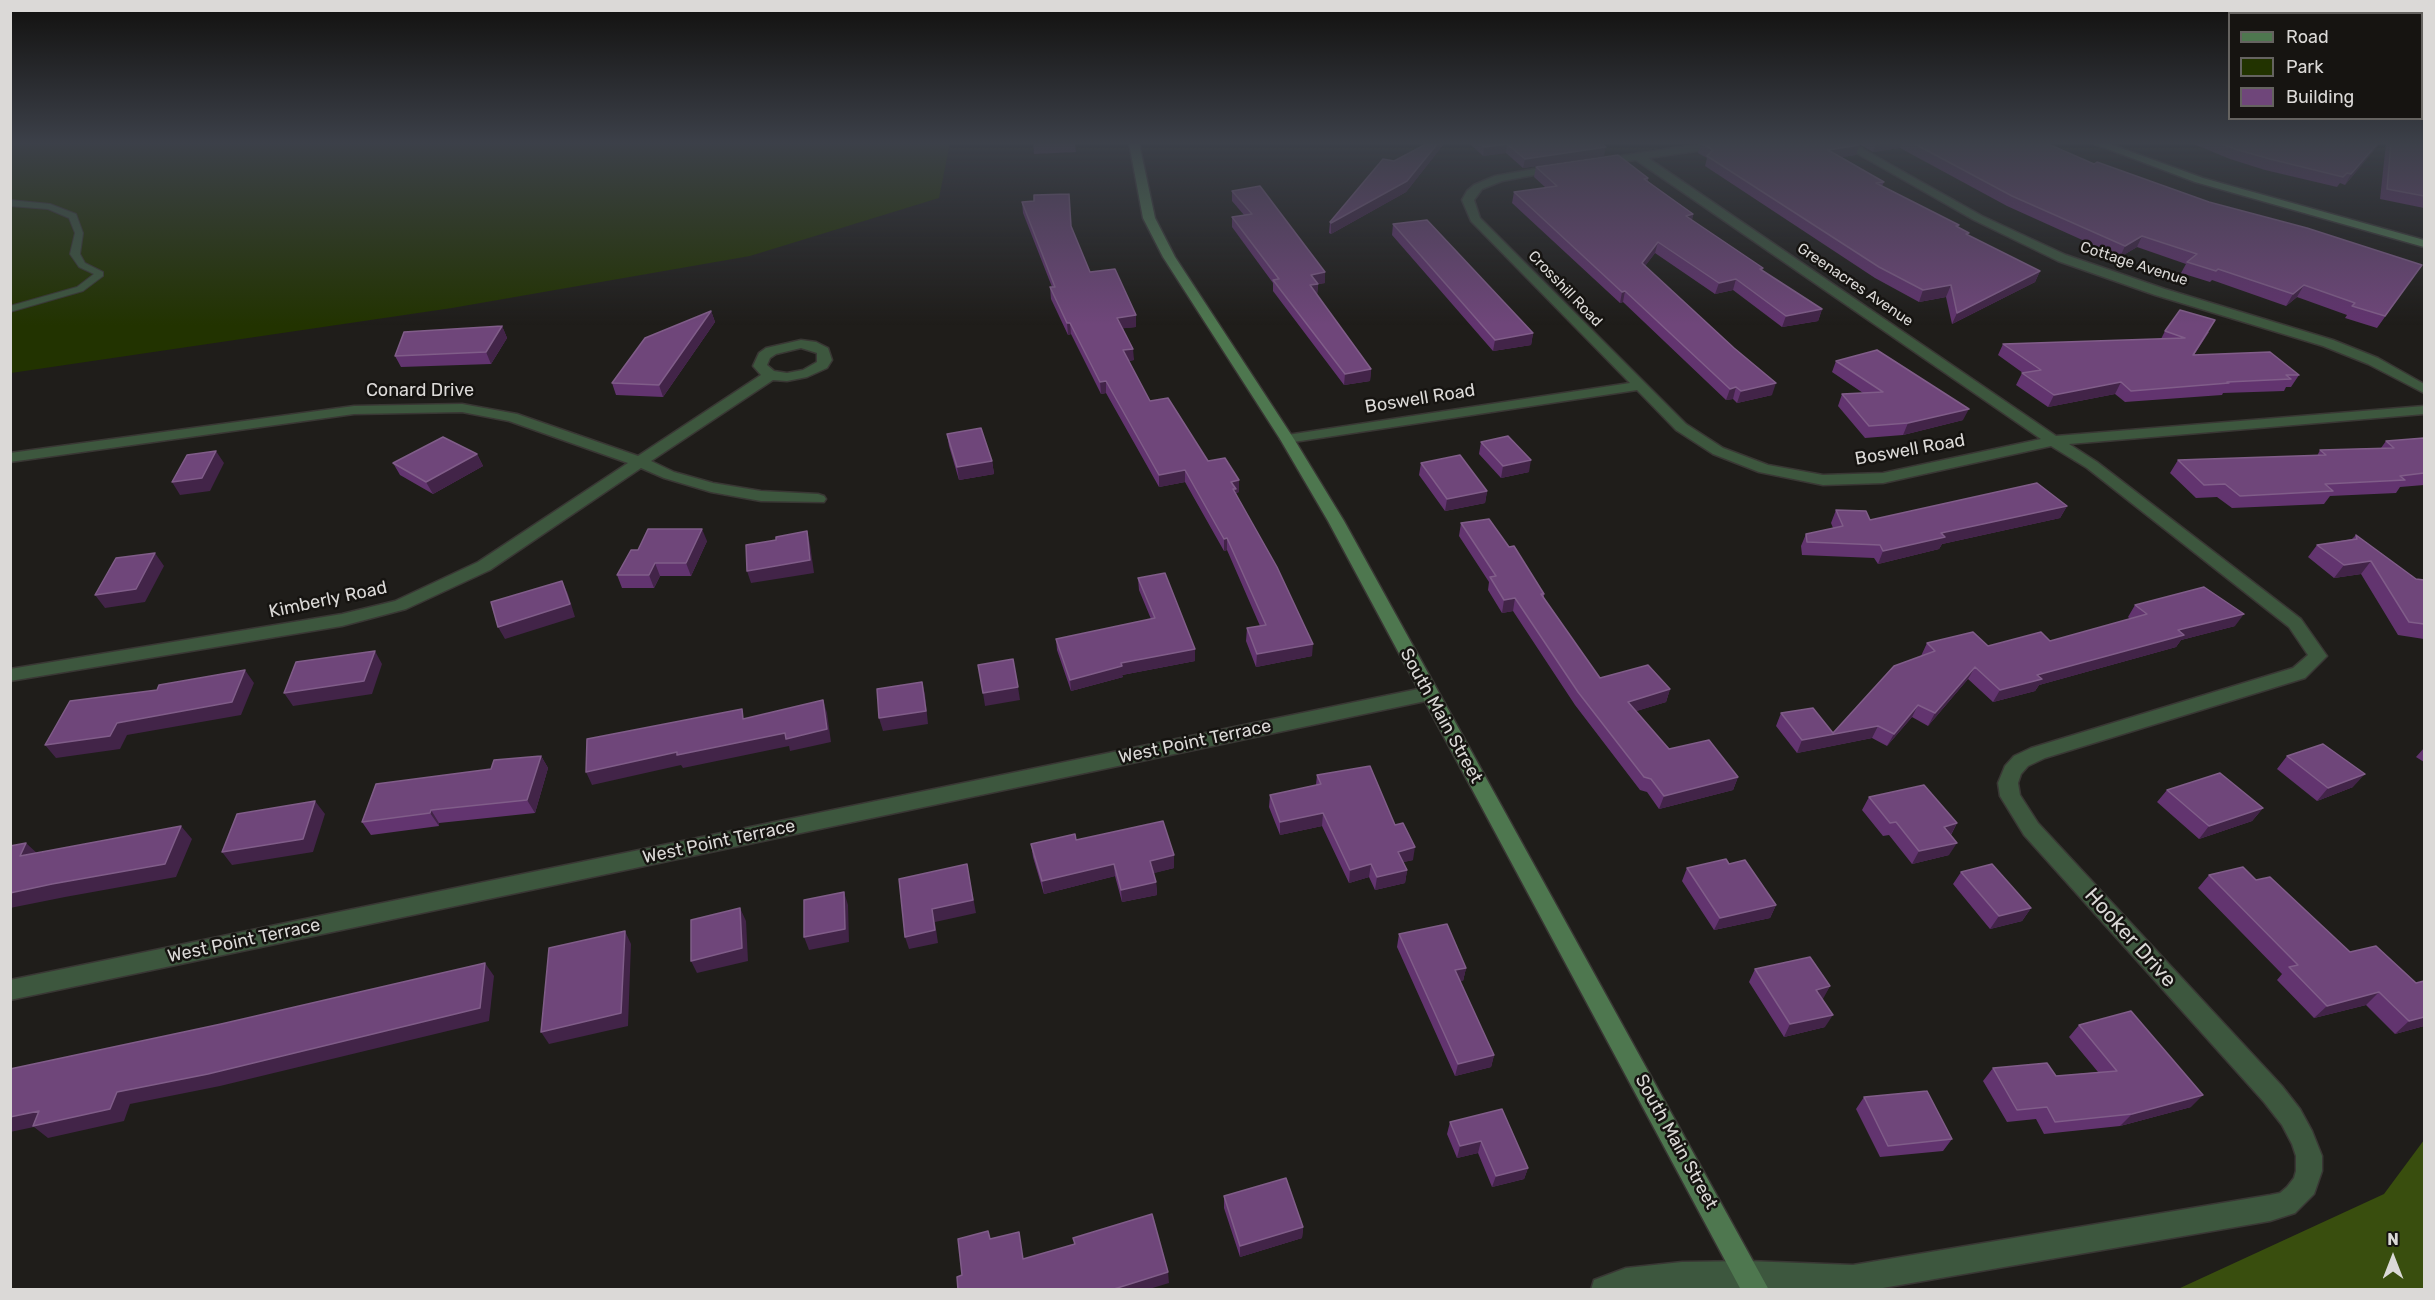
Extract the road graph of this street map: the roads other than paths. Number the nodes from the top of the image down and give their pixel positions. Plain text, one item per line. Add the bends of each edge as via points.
1 (17, 204) edge
2 (1145, 204) edge
3 (1469, 204) edge
4 (1707, 204) edge
5 (1952, 204) edge
6 (2282, 204) edge
7 (2424, 244) edge
8 (10, 309) edge
9 (770, 375) dead end
10 (1638, 386) junction
11 (2424, 389) edge
12 (2424, 410) edge
13 (1287, 439) junction
14 (2053, 441) junction
15 (10, 458) edge
16 (638, 461) junction
17 (818, 499) dead end
18 (10, 675) edge
19 (1428, 694) junction
20 (10, 990) edge
21 (1752, 1282) edge
22 (1604, 1290) edge

1 - 8 lane via 50,207 73,216 78,233 75,254 82,265 100,274 80,290
2 - 13 main road, South Main Street via 1158,236
3 - 10 street, Crosshill Road via 1475,219
4 - 14 street, Greenacres Avenue
5 - 11 street, Cottage Avenue via 2062,258 2328,343
6 - 7 main road
9 - 16 street, Kimberly Road
10 - 13 street, Boswell Road
10 - 14 street, Boswell Road via 1681,427 1718,451 1764,469 1823,480 1883,478
12 - 14 street, Boswell Road
13 - 19 main road, South Main Street via 1336,521
14 - 21 street, Hooker Drive via 2092,465 2295,623 2318,656 2299,673 2038,753 2021,761 2008,783 2010,796 2031,829 2291,1117 2309,1156 2305,1185 2286,1204 2270,1208 1853,1279
15 - 16 street, Conard Drive via 354,410 434,407 512,417
16 - 17 street, Conard Drive via 711,487 761,496
16 - 18 street, Kimberly Road via 484,566 400,605 342,620
19 - 20 street, West Point Terrace
19 - 21 main road, South Main Street
21 - 22 street via 1671,1277 1626,1282

